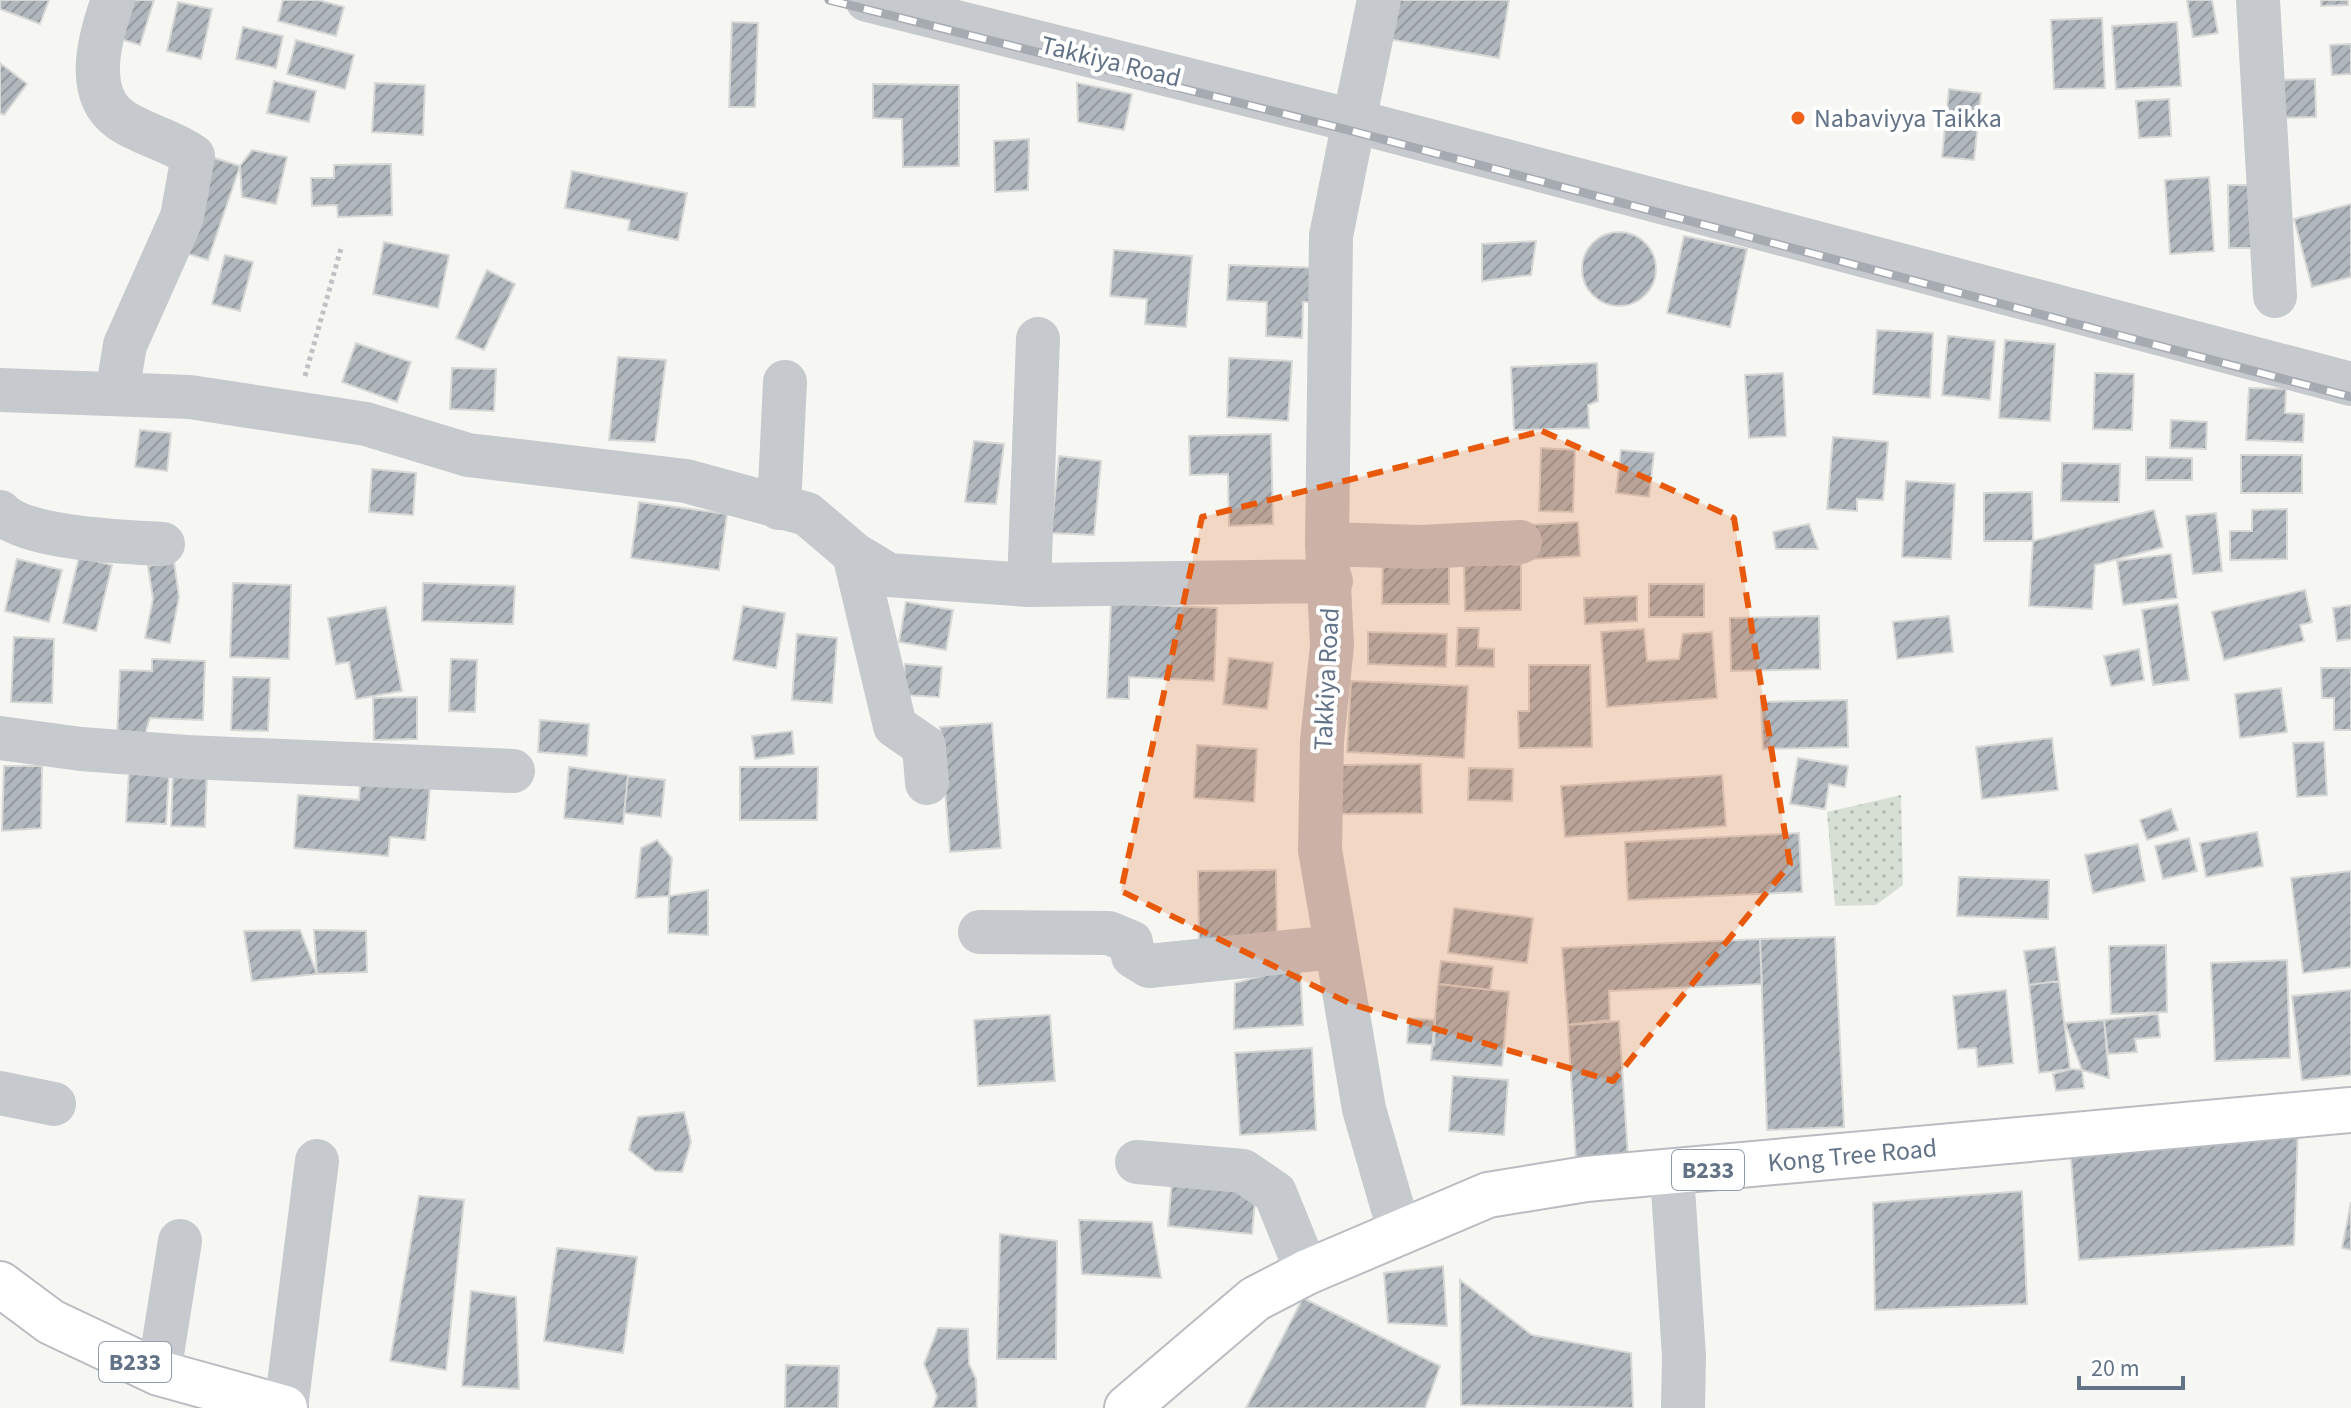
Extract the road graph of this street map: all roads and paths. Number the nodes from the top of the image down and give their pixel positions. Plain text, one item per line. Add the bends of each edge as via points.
1 (113, 0) edge
2 (867, 0) edge
3 (1379, 0) edge
4 (2258, 0) edge
5 (1354, 121) junction
6 (342, 245) dead end
7 (2275, 296) dead end
8 (1038, 339) dead end
9 (785, 382) dead end
10 (2351, 384) edge
11 (0, 390) edge
12 (117, 393) junction
13 (295, 411) junction
14 (779, 508) junction
15 (0, 512) edge
16 (1520, 542) dead end
17 (163, 544) dead end
18 (854, 554) junction
19 (1329, 563) junction
20 (1029, 585) junction
21 (0, 738) edge
22 (513, 771) dead end
23 (927, 783) dead end
24 (980, 932) dead end
25 (1335, 947) junction
26 (0, 1093) edge
27 (54, 1104) dead end
28 (2351, 1110) edge
29 (317, 1161) dead end
30 (1137, 1162) dead end
31 (1672, 1174) junction
32 (1399, 1230) junction
33 (180, 1241) dead end
34 (1307, 1272) junction
35 (0, 1284) edge
36 (159, 1373) junction
37 (286, 1408) edge
38 (1127, 1408) edge
39 (1683, 1408) edge

1 - 12 street via 102,31 98,80 104,103 121,120 193,156 182,217 125,345
2 - 5 street, Takkiya Road
3 - 5 street, Takkiya Road
4 - 7 street
5 - 10 street
5 - 19 street, Takkiya Road via 1331,236
6 - 13 path
8 - 20 street
9 - 14 street
11 - 12 street
12 - 13 street
13 - 14 street via 366,424 468,455 686,481
14 - 18 street via 807,514
15 - 17 street via 22,527 112,542
16 - 19 street via 1420,547
18 - 20 street via 889,575
18 - 23 street via 895,726 924,746
19 - 20 street
19 - 25 street, Takkiya Road via 1332,646 1322,741 1320,850
21 - 22 street via 187,757
24 - 25 street via 1109,933 1131,942 1133,956 1149,966
25 - 32 street, Takkiya Road via 1364,1109
26 - 27 street
28 - 31 main road, Kong Tree Road / B233
29 - 37 street
30 - 34 street via 1243,1171 1275,1193
31 - 32 main road, Kong Tree Road / B233 via 1586,1179 1488,1195
31 - 39 street
32 - 34 main road, Kong Tree Road / B233
33 - 36 street
34 - 38 main road, Kong Tree Road / B233 via 1255,1299
35 - 36 main road, B233 via 51,1322
36 - 37 main road, B233

